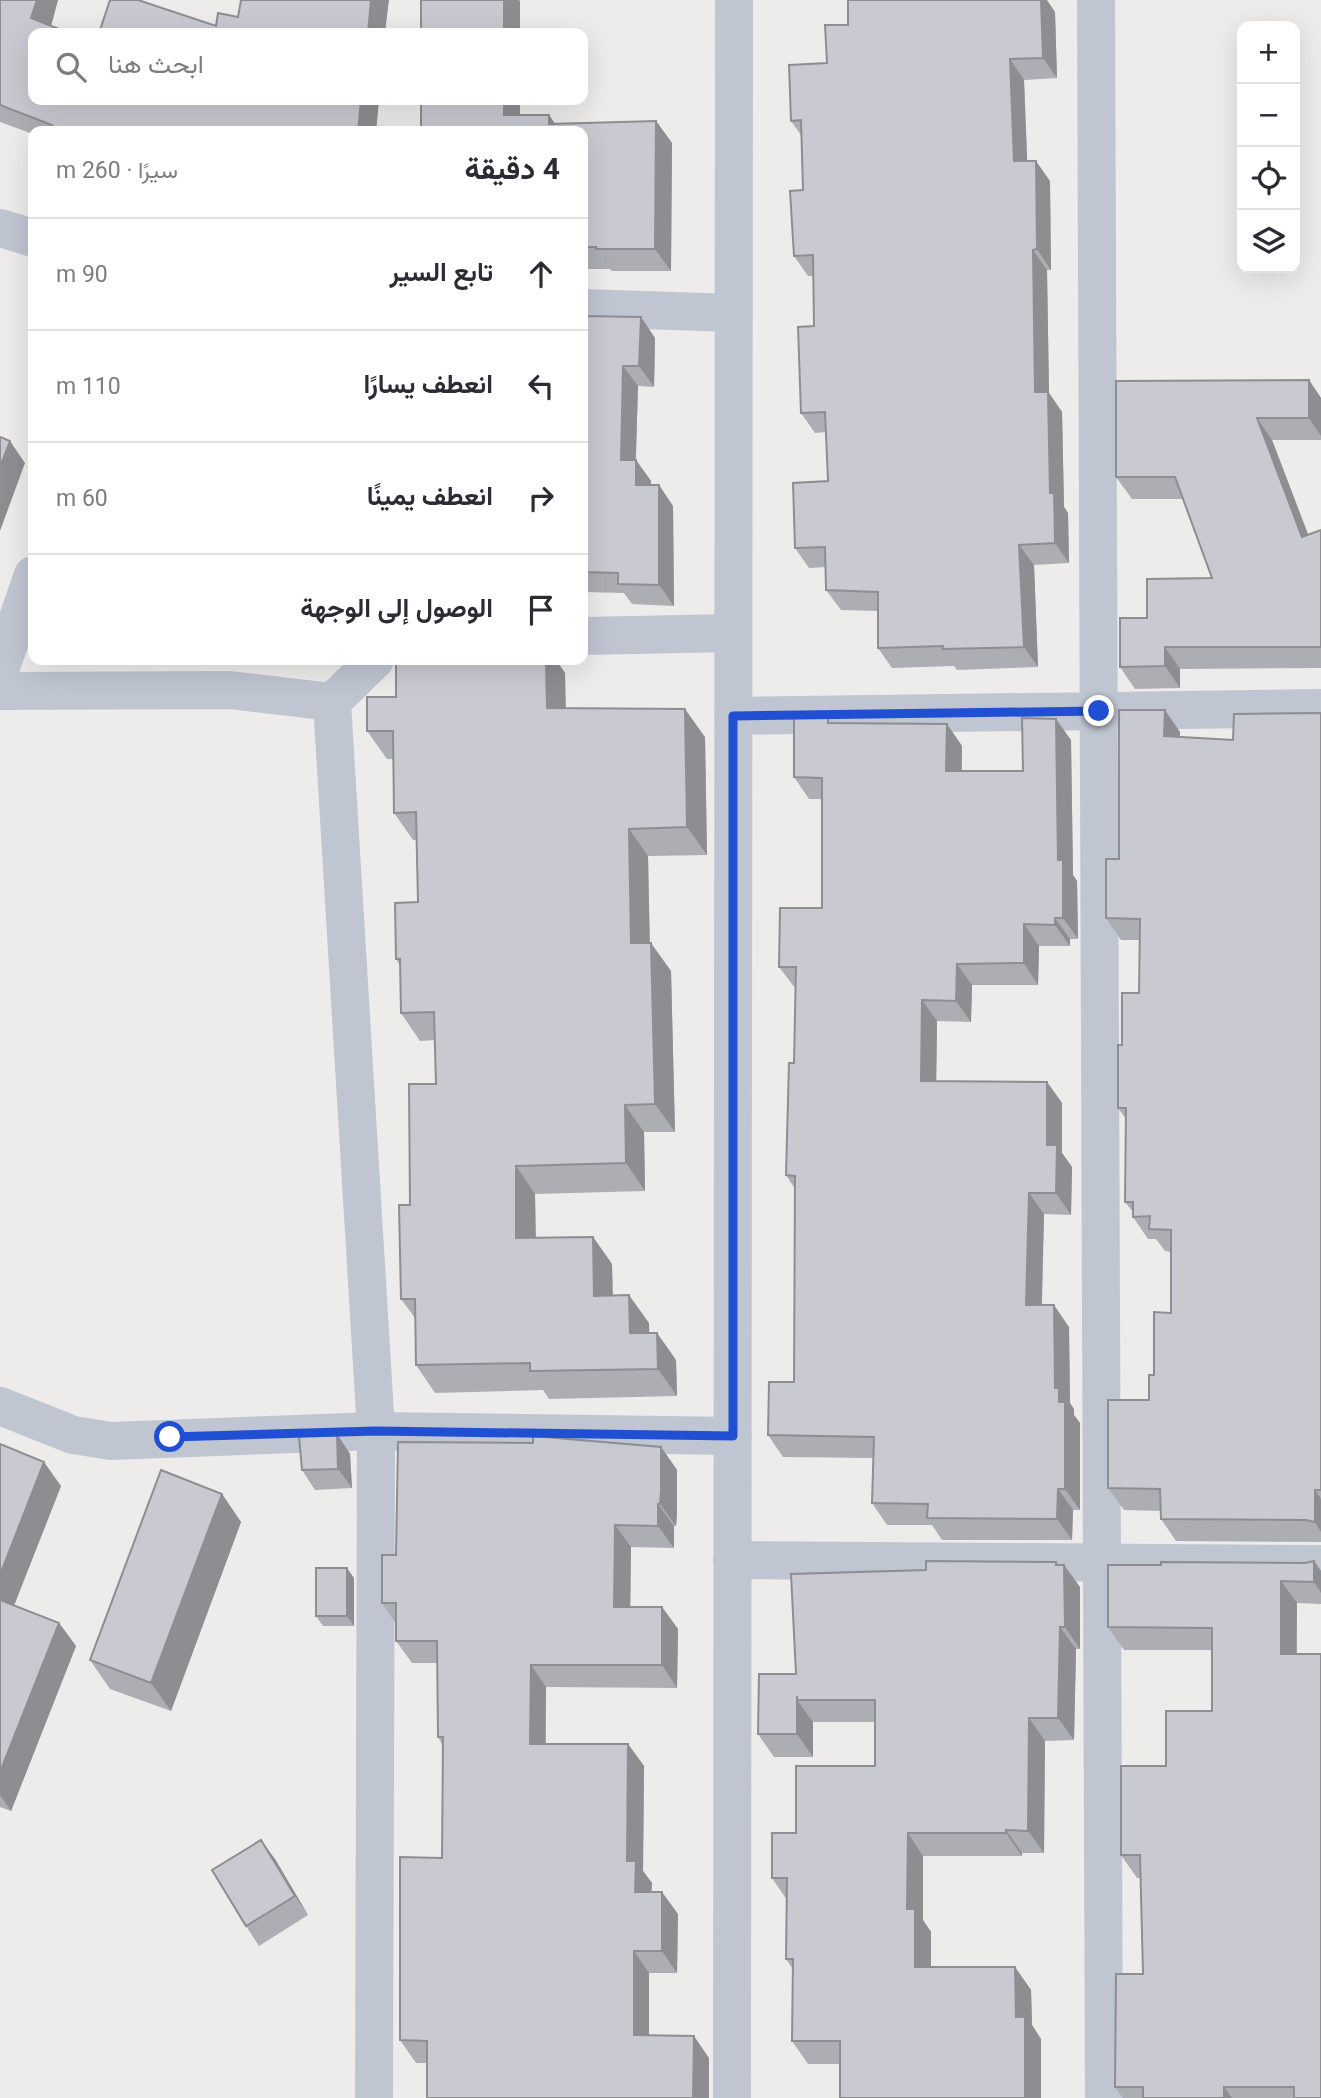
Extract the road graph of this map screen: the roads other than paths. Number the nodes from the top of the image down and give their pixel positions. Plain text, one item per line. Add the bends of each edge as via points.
1 (734, 0) edge
2 (1096, 0) edge
3 (0, 228) edge
4 (28, 236) edge
5 (588, 308) edge
6 (733, 313) junction
7 (28, 589) edge
8 (733, 633) junction
9 (588, 636) edge
10 (369, 665) edge
11 (0, 670) edge
12 (0, 691) edge
13 (332, 702) junction
14 (1321, 708) edge
15 (1099, 711) junction
16 (733, 716) junction
17 (0, 1406) edge
18 (376, 1431) junction
19 (733, 1436) junction
20 (732, 1559) junction
21 (1102, 1562) junction
22 (1321, 1564) edge
23 (374, 2098) edge
24 (732, 2098) edge
25 (1104, 2098) edge

1 - 6 street
2 - 15 street
3 - 4 street
5 - 6 street
6 - 8 street
7 - 11 street
8 - 9 street
8 - 16 street
10 - 13 street
12 - 13 street via 230,690
13 - 18 street
14 - 15 street
15 - 16 street
15 - 21 street
16 - 19 street
17 - 18 street via 73,1435 111,1441
18 - 19 street
18 - 23 street
19 - 20 street
20 - 21 street
20 - 24 street
21 - 22 street
21 - 25 street

